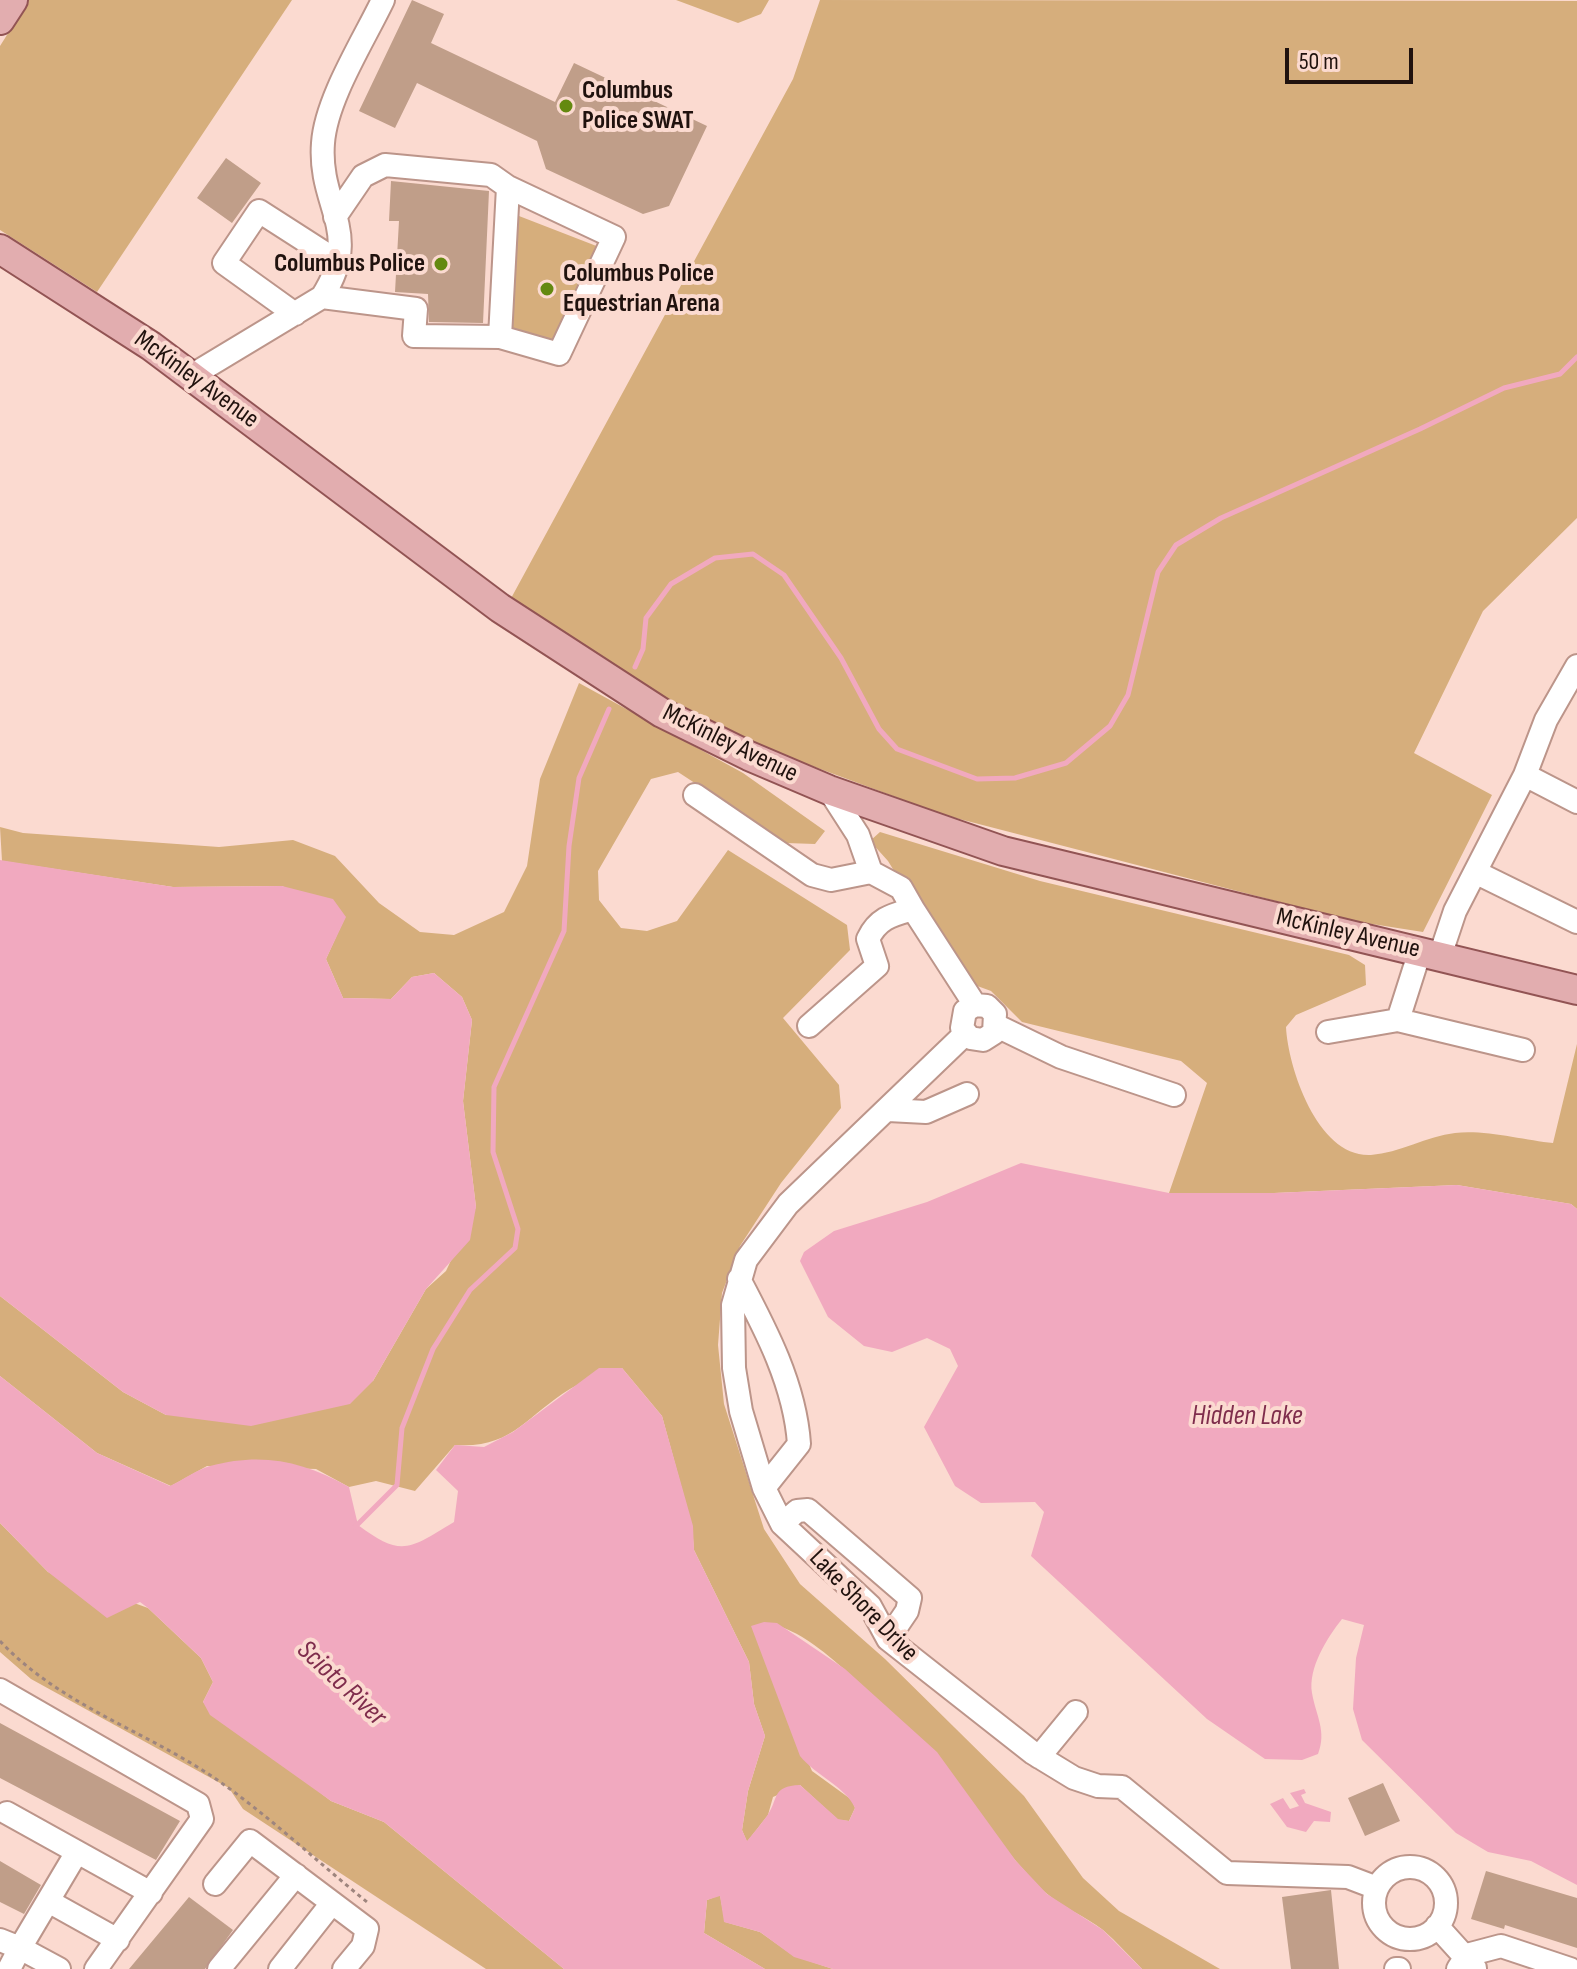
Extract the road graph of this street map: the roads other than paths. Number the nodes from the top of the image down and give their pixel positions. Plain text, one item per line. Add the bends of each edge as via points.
1 (13, 0) edge
2 (383, 0) edge
3 (0, 20) edge
4 (508, 187) junction
5 (335, 217) junction
6 (0, 249) edge
7 (340, 263) junction
8 (322, 297) junction
9 (295, 314) junction
10 (500, 337) junction
11 (191, 376) junction
12 (1577, 666) edge
13 (1525, 775) junction
14 (829, 790) junction
15 (695, 795) dead end
16 (1577, 802) edge
17 (871, 872) junction
18 (1475, 872) junction
19 (913, 909) junction
20 (1577, 922) edge
21 (1430, 953) junction
22 (1577, 990) edge
23 (975, 1005) junction
24 (1398, 1020) junction
25 (809, 1026) dead end
26 (997, 1026) junction
27 (1328, 1032) dead end
28 (965, 1034) junction
29 (1523, 1050) dead end
30 (967, 1094) dead end
31 (1174, 1095) dead end
32 (888, 1110) junction
33 (739, 1279) junction
34 (764, 1488) junction
35 (782, 1524) junction
36 (888, 1639) junction
37 (0, 1690) edge
38 (1076, 1712) dead end
39 (1039, 1757) junction
40 (7, 1813) dead end
41 (77, 1852) junction
42 (296, 1875) junction
43 (215, 1884) dead end
44 (1377, 1888) junction
45 (151, 1893) junction
46 (48, 1901) junction
47 (332, 1903) junction
48 (1437, 1926) junction
49 (118, 1940) junction
50 (10, 1944) edge
51 (1467, 1964) edge
52 (9, 1969) edge
53 (59, 1969) edge
54 (96, 1969) edge
55 (219, 1969) edge
56 (280, 1969) edge
57 (344, 1969) edge
58 (1570, 1969) edge

1 - 3 main road
2 - 5 street via 332,107 323,139 322,163
4 - 5 street via 491,175 385,165 363,176
4 - 10 street
4 - 10 street via 614,237 559,354
5 - 7 street via 343,242
6 - 11 main road, McKinley Avenue
7 - 8 street
7 - 9 street via 259,211 224,263
8 - 9 street
8 - 10 street via 416,309 414,336
9 - 11 street
11 - 14 main road, McKinley Avenue via 500,608 662,713
12 - 13 street via 1546,720
13 - 16 street
13 - 18 street
14 - 17 street via 858,835
14 - 21 main road, McKinley Avenue via 1003,851
15 - 17 street via 812,875 831,880
17 - 19 street via 901,888
18 - 20 street
18 - 21 street
19 - 23 street
19 - 25 street via 885,917 874,928 868,939 877,966
21 - 22 main road, McKinley Avenue
21 - 24 street
23 - 26 street via 992,1010
23 - 28 street, Lake Shore Drive via 962,1016
24 - 27 street
24 - 29 street
26 - 28 street via 983,1040
26 - 31 street via 1061,1057
28 - 32 street, Lake Shore Drive
30 - 32 street via 926,1112
32 - 33 street, Lake Shore Drive via 788,1204 759,1239
33 - 34 street, Lake Shore Drive via 731,1327 734,1368
33 - 34 street via 783,1370 797,1426 799,1444
34 - 35 street, Lake Shore Drive
35 - 36 street, Lake Shore Drive via 870,1606
35 - 36 street via 797,1511 808,1510 910,1598
36 - 39 street, Lake Shore Drive
37 - 45 street via 198,1804 202,1819
38 - 39 street
39 - 44 street, Lake Shore Drive via 1074,1778 1122,1787 1227,1873 1348,1877
40 - 41 street
41 - 45 street
41 - 46 street
42 - 43 street via 250,1841
42 - 47 street
42 - 55 street
44 - 48 street via 1379,1921 1395,1936 1418,1938
44 - 48 street via 1384,1877 1406,1867 1430,1872 1439,1881 1446,1904
45 - 49 street
46 - 49 street
46 - 50 street
47 - 56 street
47 - 57 street via 367,1929 363,1946
48 - 51 street
49 - 54 street
50 - 52 street
50 - 53 street
51 - 58 street via 1501,1946

